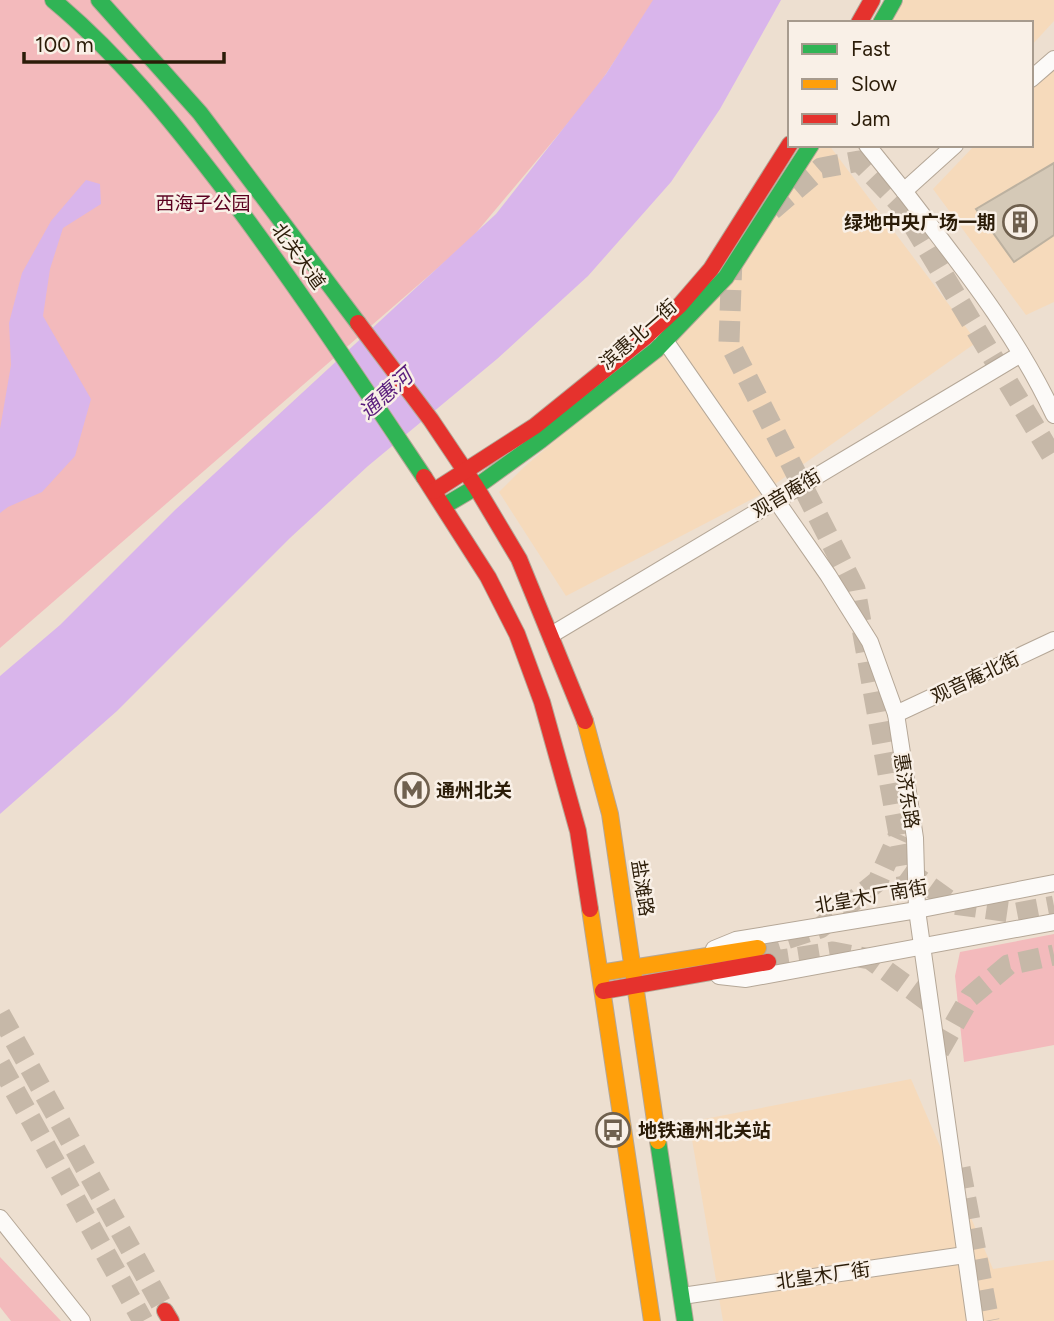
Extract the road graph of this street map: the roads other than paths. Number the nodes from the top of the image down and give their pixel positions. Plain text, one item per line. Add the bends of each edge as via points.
1 (53, 0) edge
2 (99, 0) edge
3 (872, 0) edge
4 (894, 0) edge
5 (860, 21) edge
6 (882, 21) edge
7 (1054, 60) edge
8 (1033, 77) edge
9 (788, 147) edge
10 (810, 147) edge
11 (869, 147) edge
12 (953, 147) edge
13 (904, 191) junction
14 (656, 327) junction
15 (666, 341) junction
16 (1021, 354) junction
17 (1054, 415) edge
18 (466, 472) junction
19 (476, 487) junction
20 (434, 491) junction
21 (775, 499) junction
22 (444, 506) junction
23 (551, 635) junction
24 (1054, 640) edge
25 (895, 714) junction
26 (1054, 883) edge
27 (917, 910) junction
28 (1054, 922) edge
29 (923, 945) junction
30 (758, 948) tunnel mouth
31 (697, 957) junction
32 (768, 962) tunnel mouth
33 (634, 967) junction
34 (600, 973) junction
35 (699, 974) junction
36 (636, 985) junction
37 (603, 991) junction
38 (0, 1218) edge
39 (965, 1255) junction
40 (681, 1296) junction
41 (82, 1321) edge
42 (652, 1321) edge
43 (685, 1321) edge
44 (975, 1321) edge

1 - 20 main road, 北关大道 via 83,25 173,122 295,284
2 - 18 main road, 北关大道 via 200,113
3 - 5 main road
4 - 6 main road
7 - 8 street
9 - 14 main road, 滨惠北一街 via 711,269
10 - 15 main road, 滨惠北一街 via 726,277
11 - 13 street
12 - 13 street
13 - 16 street via 988,300
14 - 15 street, 惠济东路
14 - 18 main road, 滨惠北一街 via 535,426
15 - 19 main road, 滨惠北一街
15 - 21 street, 惠济东路
16 - 17 street
16 - 21 street, 观音庵街
18 - 19 main road, 北关大道
18 - 20 main road, 滨惠北一街
19 - 22 main road, 滨惠北一街
19 - 23 main road, 盐滩路 via 519,559
20 - 22 main road
21 - 23 street, 观音庵街
21 - 25 street, 惠济东路 via 870,642
22 - 34 main road via 517,634 542,702 578,831
23 - 33 main road, 盐滩路 via 590,734 605,793
24 - 25 street, 观音庵北街
25 - 27 street, 惠济东路 via 915,838
26 - 27 street, 北皇木厂南街
27 - 29 street, 惠济东路
27 - 31 street, 北皇木厂南街 via 736,940
28 - 29 street
29 - 35 street via 746,979
29 - 39 street, 惠济东路
30 - 31 main road, 北皇木厂南街
31 - 33 main road, 北皇木厂南街
32 - 35 main road
33 - 34 main road, 北皇木厂南街
33 - 36 main road, 盐滩路
34 - 37 main road
35 - 36 main road
36 - 37 main road
36 - 40 main road, 盐滩路
37 - 42 main road
38 - 41 street
39 - 40 street, 北皇木厂街
39 - 44 street, 惠济东路
40 - 43 main road, 盐滩路

